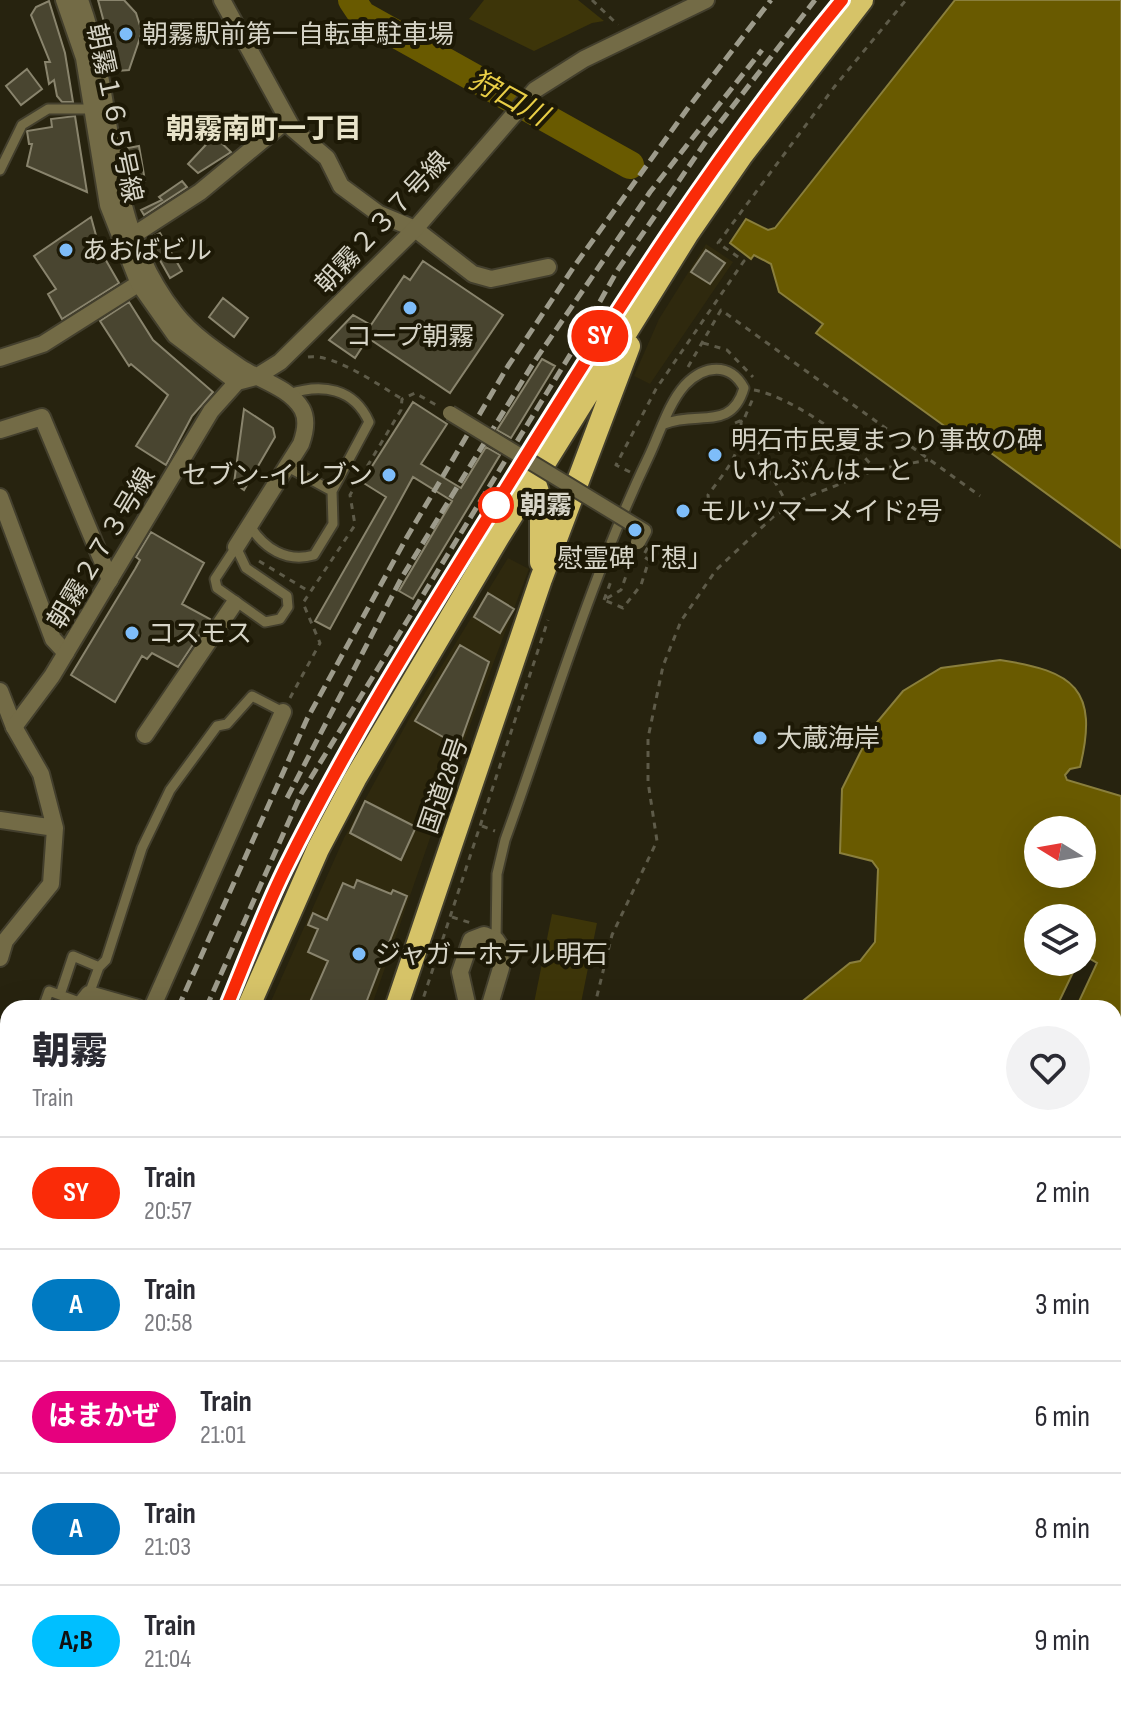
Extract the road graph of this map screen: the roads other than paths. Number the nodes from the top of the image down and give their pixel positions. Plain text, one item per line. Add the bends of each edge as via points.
1 (64, 0) edge
2 (80, 0) edge
3 (222, 0) edge
4 (706, 0) edge
5 (862, 0) edge
6 (100, 108) junction
7 (287, 120) junction
8 (0, 170) edge
9 (415, 229) junction
10 (127, 240) junction
11 (548, 267) dead end
12 (145, 280) junction
13 (635, 317) junction
14 (0, 358) edge
15 (256, 377) junction
16 (237, 382) junction
17 (289, 394) junction
18 (447, 411) road end
19 (664, 424) junction
20 (0, 430) edge
21 (288, 467) junction
22 (534, 480) junction
23 (332, 491) junction
24 (0, 497) edge
25 (250, 526) junction
26 (499, 536) junction
27 (236, 547) junction
28 (640, 549) road end
29 (541, 552) junction
30 (541, 579) junction
31 (110, 580) junction
32 (234, 604) junction
33 (66, 653) junction
34 (0, 691) edge
35 (283, 712) joint
36 (7, 730) edge
37 (145, 735) dead end
38 (0, 820) edge
39 (55, 828) junction
40 (496, 940) junction
41 (2, 946) edge
42 (99, 967) junction
43 (60, 995) junction
44 (46, 1000) edge
45 (76, 1000) edge
46 (84, 1000) edge
47 (156, 1000) edge
48 (252, 1000) edge
49 (399, 1000) edge
50 (466, 1000) edge
51 (491, 1000) edge

1 - 6 street, 朝霧１６５号線
2 - 6 street, 朝霧１６５号線
3 - 7 street
4 - 9 street, 朝霧２３７号線 via 535,90
5 - 13 highway via 742,155
6 - 8 lane via 48,109 22,125
6 - 10 street, 朝霧１６５号線
7 - 9 street via 327,158 341,186 379,214
7 - 10 street via 200,192
9 - 11 street via 473,274 491,279
9 - 15 street, 朝霧２３７号線 via 280,362
10 - 12 street, 朝霧１６５号線
12 - 14 street via 43,344
12 - 15 street, 朝霧１６５号線 via 212,348
12 - 16 street, 朝霧１６５号線 via 175,335
13 - 22 highway
13 - 30 highway, 国道28号 via 628,350
15 - 16 street, 朝霧２３７号線
15 - 17 street, 朝霧１６５号線
16 - 31 street, 朝霧２７３号線 via 211,411
17 - 21 street via 302,409 306,429
17 - 23 lane via 330,387 362,406 369,422
18 - 28 street, bridge via 644,531
19 - 19 lane via 684,386 707,369 725,369 749,389 728,414 681,417
19 - 40 lane via 635,486 505,840 497,874
20 - 31 street via 42,417
21 - 23 lane
21 - 25 street
22 - 26 highway
22 - 29 highway, 国道28号 via 541,501
23 - 25 lane via 333,524 314,555 286,556 260,542
24 - 33 street via 53,639
25 - 27 street
26 - 29 highway via 527,535
26 - 48 highway via 355,779
27 - 32 lane via 215,579
27 - 32 lane via 246,568 287,596 288,607 280,619 265,622
29 - 30 highway, 国道28号
30 - 49 highway, 国道28号
31 - 33 street, 朝霧２７３号線
32 - 37 street
33 - 36 street, 朝霧２７３号線
34 - 36 street
35 - 42 lane via 252,696 227,724 217,726 170,790 142,848 106,960
35 - 47 street
36 - 39 street via 41,774
38 - 39 street
39 - 41 street via 51,884
40 - 50 street via 478,935 466,948 460,972
40 - 51 street via 501,968
42 - 43 lane via 73,956
42 - 46 lane
43 - 44 lane via 49,991
43 - 45 lane

